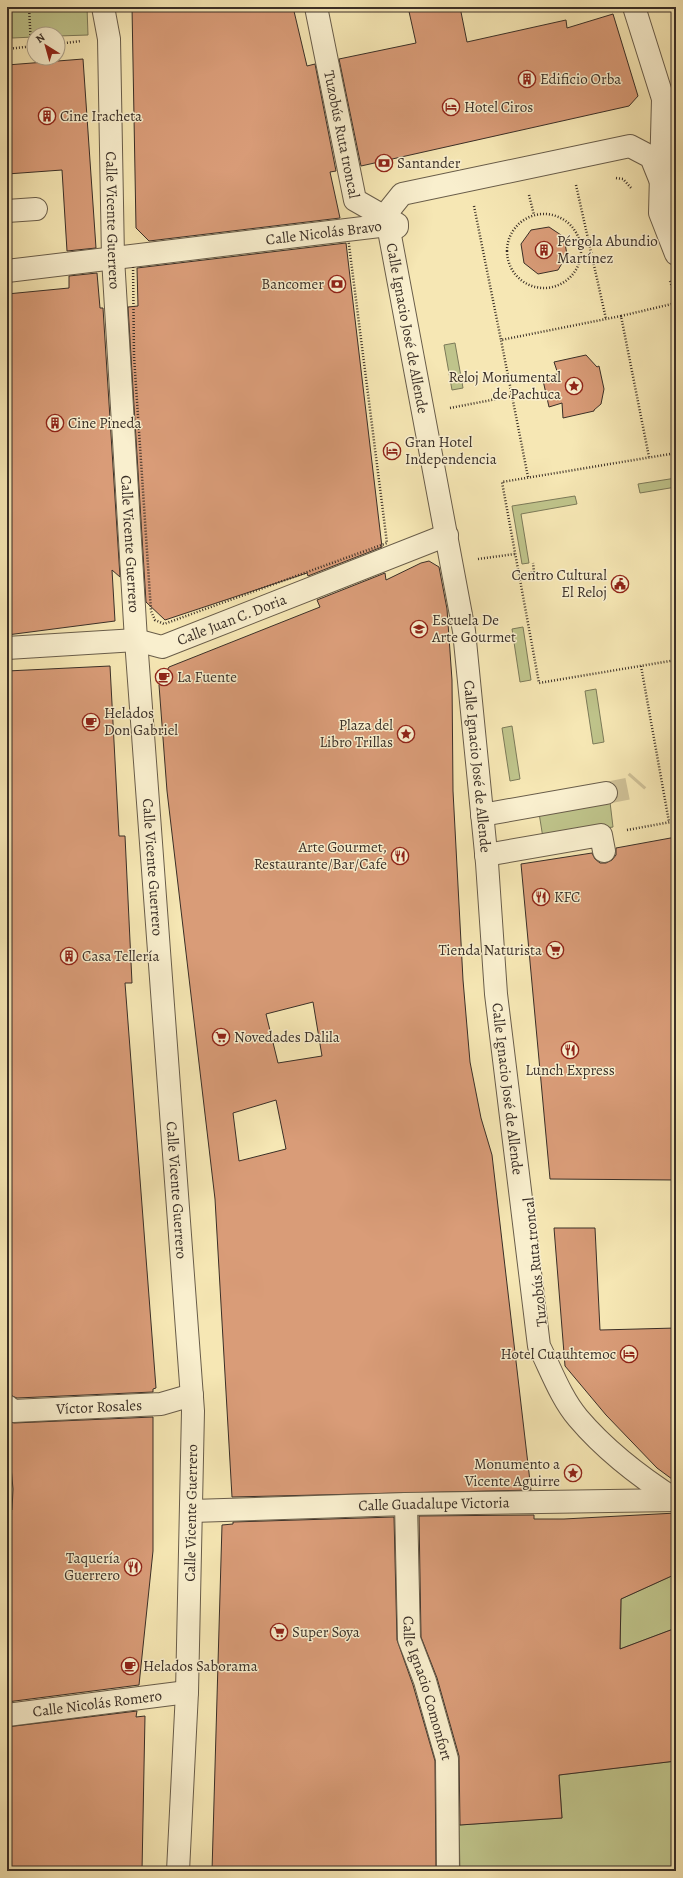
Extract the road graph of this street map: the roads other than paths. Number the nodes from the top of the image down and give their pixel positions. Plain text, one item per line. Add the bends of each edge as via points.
1 (103, 7) edge
2 (311, 7) edge
3 (316, 7) edge
4 (634, 7) edge
5 (644, 7) edge
6 (661, 180) junction
7 (36, 209) dead end
8 (7, 211) edge
9 (674, 215) edge
10 (388, 222) junction
11 (676, 254) edge
12 (114, 258) junction
13 (7, 271) edge
14 (447, 535) junction
15 (136, 640) junction
16 (7, 648) edge
17 (606, 793) tunnel mouth
18 (488, 815) junction
19 (603, 843) road end
20 (492, 854) junction
21 (192, 1394) junction
22 (7, 1406) edge
23 (676, 1498) edge
24 (406, 1504) junction
25 (192, 1511) junction
26 (187, 1692) junction
27 (7, 1715) edge
28 (178, 1871) edge
29 (448, 1871) edge

1 - 12 street, Calle Vicente Guerrero via 109,39
2 - 10 street, Calle Ignacio José de Allende via 351,204
3 - 10 street, Tuzobús Ruta troncal via 355,200
4 - 6 street via 663,99
5 - 9 street via 676,105
6 - 9 street, Calle Nicolás Bravo
6 - 10 street, Calle Nicolás Bravo via 652,157 630,146 402,194 390,208
6 - 11 street via 660,212
7 - 8 street
10 - 12 street, Calle Nicolás Bravo
10 - 14 street, Calle Ignacio José de Allende
10 - 18 street, Tuzobús Ruta troncal via 397,224 472,632
12 - 13 street, Calle Nicolás Bravo
12 - 15 street, Calle Vicente Guerrero
14 - 15 street, Calle Juan C. Doria via 162,647
14 - 18 street, Calle Ignacio José de Allende via 464,631
15 - 16 street, Calle Juan C. Doria
15 - 21 street, Calle Vicente Guerrero
17 - 18 street
18 - 20 street, Calle Ignacio José de Allende
19 - 20 street
20 - 23 street, Calle Ignacio José de Allende via 496,994 539,1346 558,1387 577,1418 627,1467
21 - 22 street, Víctor Rosales via 161,1404 13,1411
21 - 25 street, Calle Vicente Guerrero
23 - 24 street, Calle Guadalupe Victoria
24 - 25 street, Calle Guadalupe Victoria
24 - 29 street, Calle Ignacio Comonfort via 409,1639 425,1681 447,1759
25 - 26 street, Calle Vicente Guerrero
26 - 27 street, Calle Nicolás Romero
26 - 28 street, Calle Vicente Guerrero

